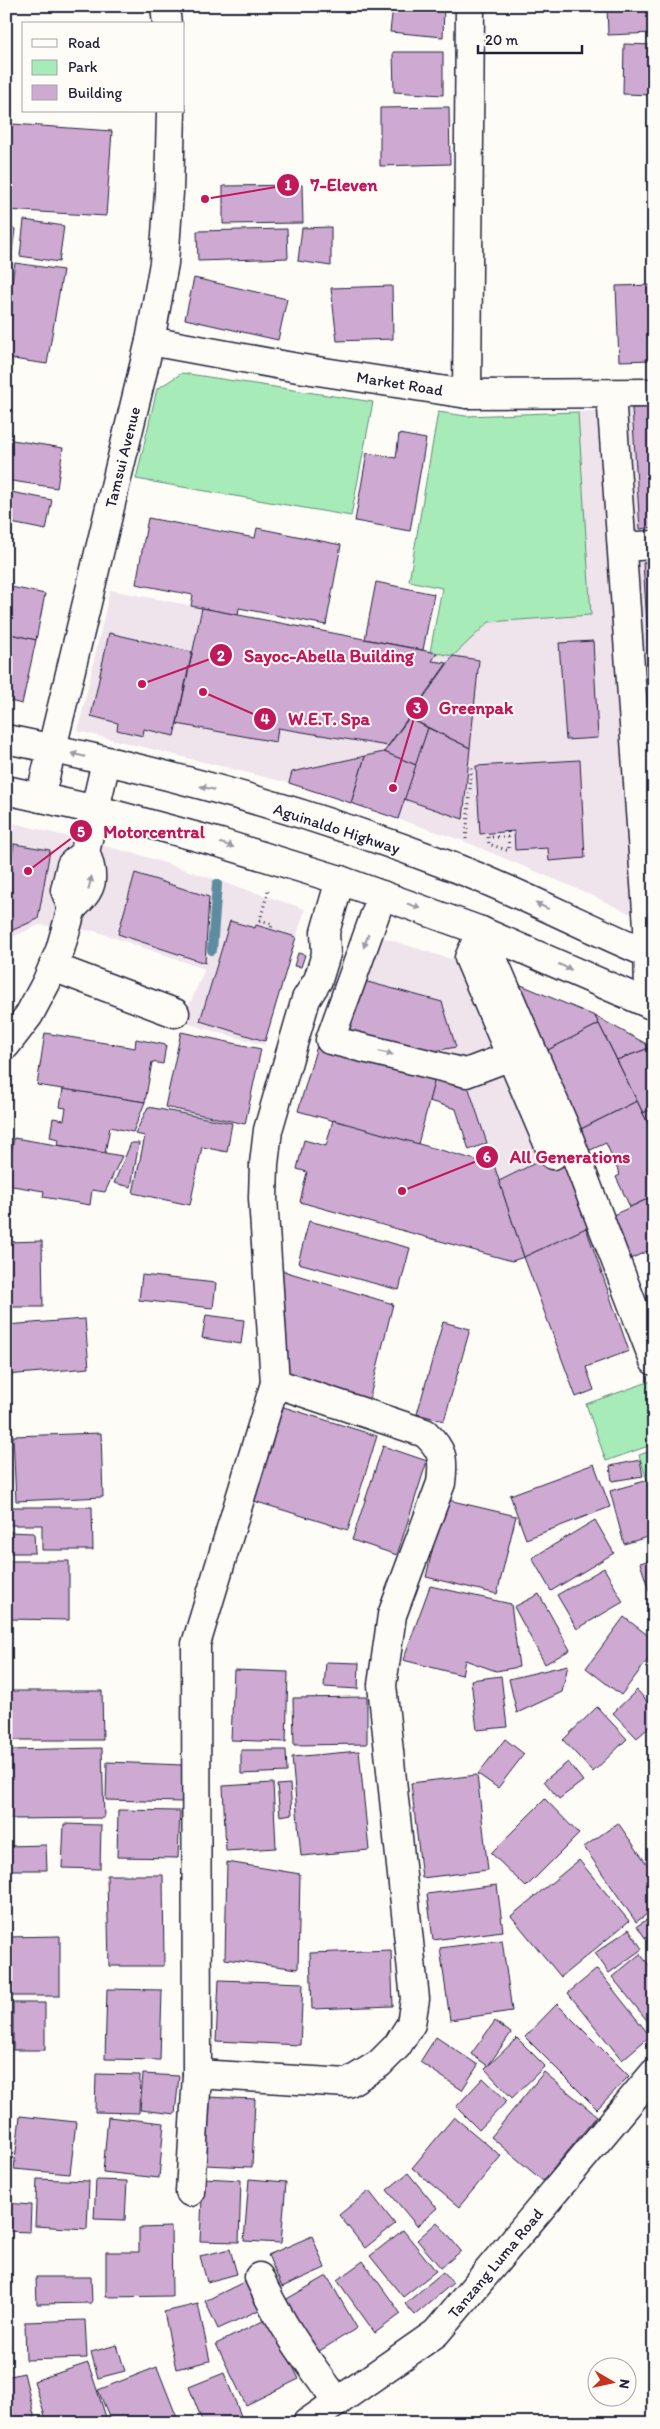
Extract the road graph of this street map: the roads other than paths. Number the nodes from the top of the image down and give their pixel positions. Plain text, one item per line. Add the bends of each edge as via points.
1 (165, 6) edge
2 (470, 6) edge
3 (167, 22) edge
4 (171, 112) edge
5 (150, 341) junction
6 (654, 393) edge
7 (467, 394) junction
8 (611, 394) junction
9 (654, 545) edge
10 (622, 547) junction
11 (6, 740) edge
12 (50, 748) junction
13 (106, 762) junction
14 (6, 790) edge
15 (40, 798) junction
16 (95, 810) junction
17 (647, 811) edge
18 (340, 880) junction
19 (382, 895) junction
20 (481, 931) junction
21 (652, 956) edge
22 (53, 967) junction
23 (651, 1005) edge
24 (175, 1012) dead end
25 (6, 1045) edge
26 (511, 1056) junction
27 (553, 1154) dead end
28 (654, 1361) edge
29 (275, 1383) junction
30 (654, 2073) edge
31 (197, 2074) junction
32 (190, 2192) dead end
33 (258, 2277) dead end
34 (338, 2402) junction
35 (307, 2423) edge

1 - 3 main road
2 - 7 main road
4 - 5 main road, Tamsui Avenue via 164,264
5 - 7 main road, Market Road
5 - 12 main road, Tamsui Avenue
6 - 8 main road, Market Road
7 - 8 main road, Market Road
8 - 10 main road
9 - 10 main road
10 - 17 main road
11 - 12 main road, Aguinaldo Highway
13 -> 12 main road, Aguinaldo Highway
12 - 15 main road, Tamsui Avenue
13 - 16 main road
21 -> 13 main road, Aguinaldo Highway via 454,867 233,795
14 - 15 main road
15 - 16 main road
16 -> 18 main road via 220,842
16 - 22 main road via 85,852 71,865 65,890 72,908
17 - 21 main road
18 - 19 main road
18 - 29 main road via 325,932 312,950 305,976 306,999 268,1130 263,1198
19 -> 20 main road
19 -> 26 main road via 330,1040 466,1073
20 -> 23 main road
20 - 26 main road via 469,958
20 - 28 main road via 564,1125
21 - 23 main road
22 - 24 main road
22 - 25 main road via 28,1015
26 - 27 main road
29 - 31 main road via 196,1644
29 - 31 main road via 425,1433 438,1446 443,1463 441,1483 392,1615 382,1684 415,1999 411,2024 397,2046 379,2064 348,2083
30 - 34 main road, Tanzang Luma Road via 436,2333
31 - 32 main road
33 - 34 main road via 277,2316
34 - 35 main road, Tanzang Luma Road

